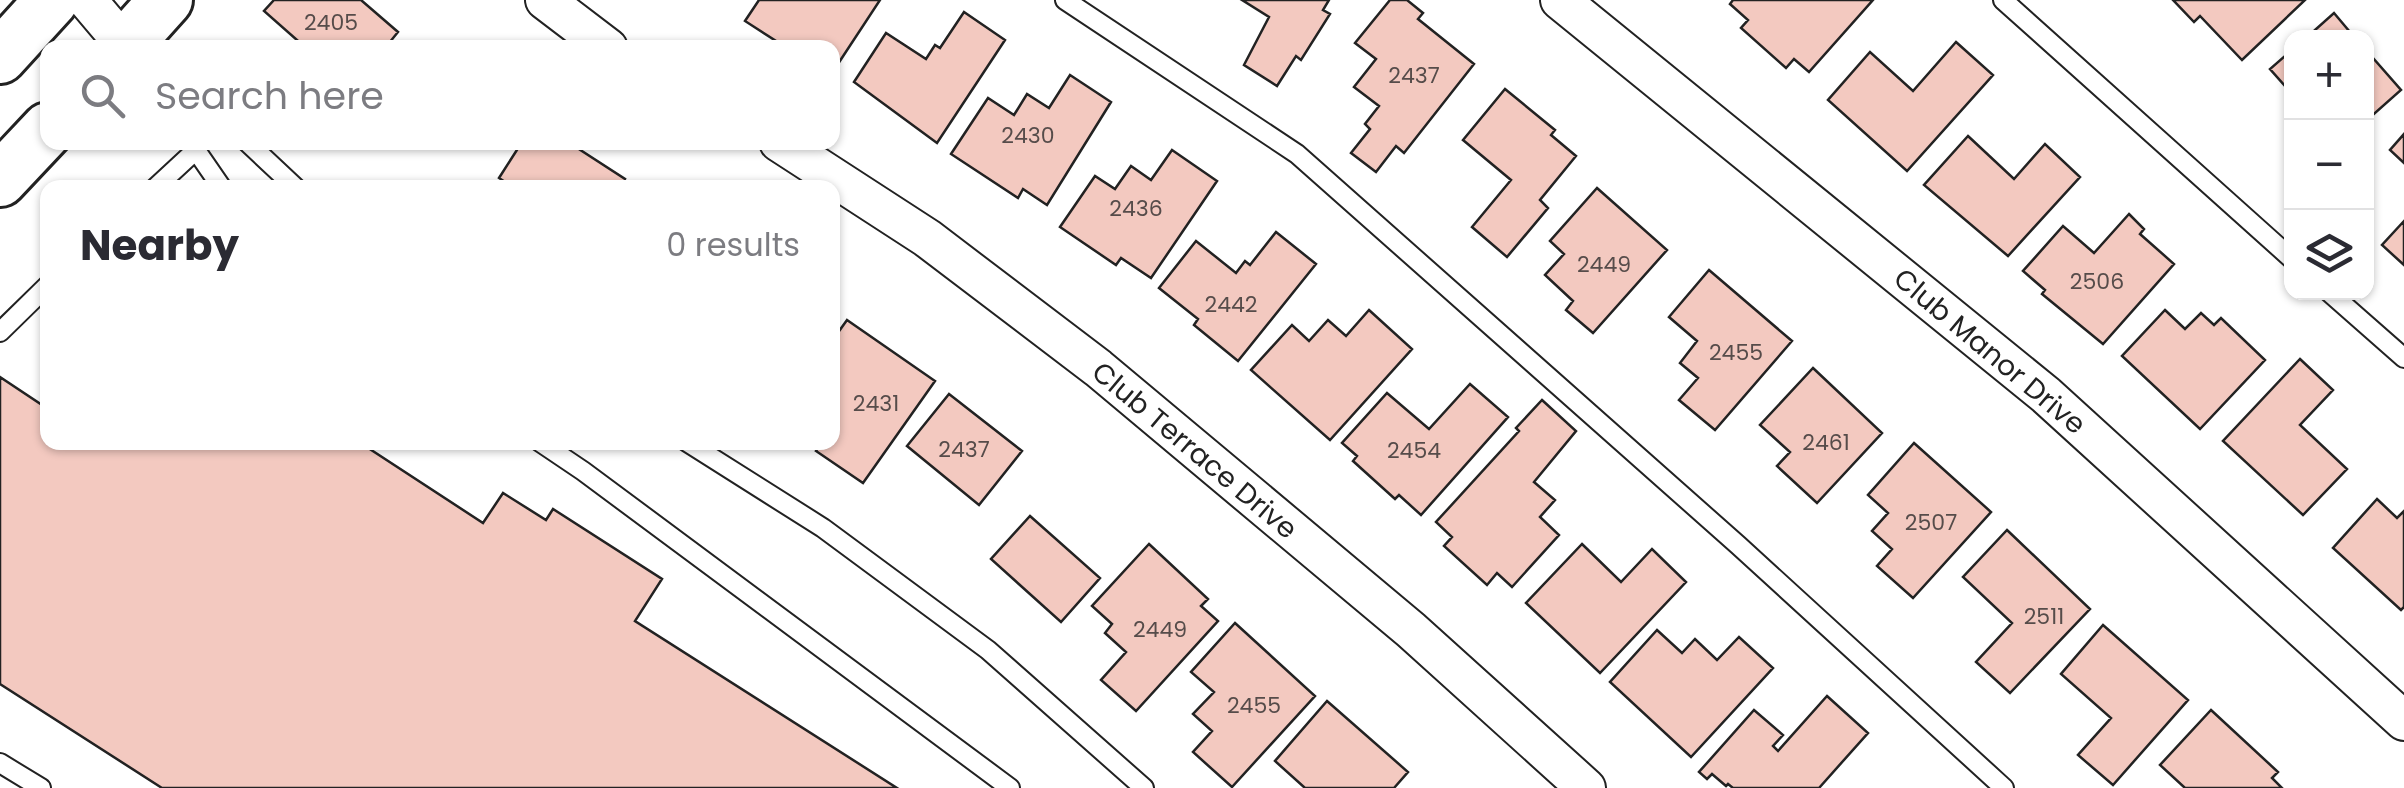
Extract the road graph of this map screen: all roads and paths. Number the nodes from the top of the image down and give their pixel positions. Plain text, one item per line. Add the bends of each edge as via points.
1 (52, 0) edge
2 (87, 0) edge
3 (166, 0) edge
4 (545, 0) edge
5 (1066, 0) edge
6 (1560, 0) edge
7 (2003, 0) edge
8 (119, 40) edge
9 (131, 40) edge
10 (598, 40) edge
11 (0, 57) edge
12 (40, 138) edge
13 (190, 150) edge
14 (197, 150) edge
15 (256, 150) edge
16 (791, 150) edge
17 (0, 180) edge
18 (162, 180) edge
19 (217, 180) edge
20 (287, 180) edge
21 (838, 180) edge
22 (840, 182) edge
23 (2284, 252) edge
24 (40, 294) edge
25 (2337, 300) edge
26 (0, 332) edge
27 (2404, 358) edge
28 (552, 450) edge
29 (700, 450) edge
30 (2404, 721) edge
31 (0, 763) edge
32 (41, 788) edge
33 (1010, 788) edge
34 (1144, 788) edge
35 (1586, 788) edge
36 (2004, 788) edge

1 - 11 main road
2 - 8 street
3 - 9 main road
4 - 10 street
5 - 36 lane via 1297,154
6 - 30 street, Club Manor Drive via 2046,395
7 - 23 lane
12 - 17 main road
13 - 18 lane
14 - 19 lane
15 - 20 lane
16 - 21 street, Club Terrace Drive
22 - 35 street, Club Terrace Drive via 927,238 1098,368 1411,630
24 - 26 lane
25 - 27 lane
28 - 33 lane
29 - 34 lane via 824,528 988,650
31 - 32 lane

